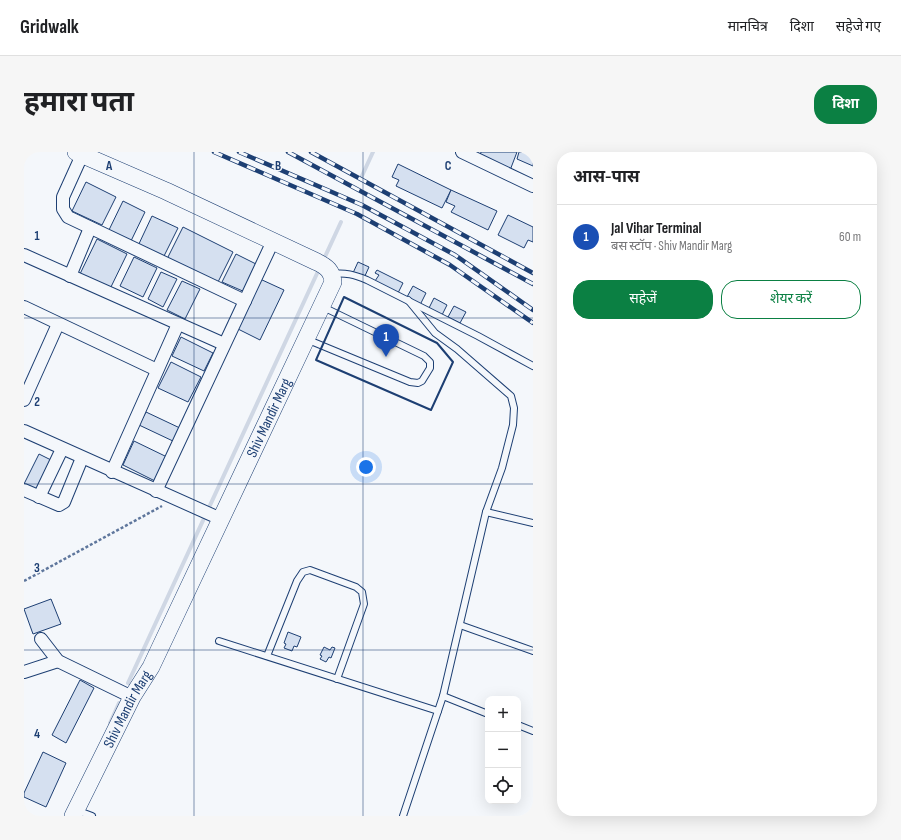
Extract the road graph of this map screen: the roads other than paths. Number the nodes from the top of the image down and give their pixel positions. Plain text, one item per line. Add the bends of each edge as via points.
1 (462, 152) edge
2 (79, 153) edge
3 (533, 186) edge
4 (90, 228) junction
5 (273, 241) junction
6 (24, 255) edge
7 (325, 268) junction
8 (70, 276) junction
9 (408, 300) junction
10 (245, 301) junction
11 (322, 306) junction
12 (24, 307) edge
13 (58, 324) junction
14 (178, 324) junction
15 (306, 339) junction
16 (224, 344) junction
17 (533, 366) edge
18 (157, 370) junction
19 (24, 400) edge
20 (24, 431) edge
21 (62, 449) junction
22 (82, 458) junction
23 (112, 472) junction
24 (24, 490) edge
25 (156, 491) junction
26 (39, 497) junction
27 (486, 512) junction
28 (212, 515) junction
29 (533, 523) edge
30 (460, 625) junction
31 (41, 639) dead end
32 (219, 641) dead end
33 (533, 651) edge
34 (267, 656) junction
35 (58, 661) junction
36 (24, 672) edge
37 (337, 679) junction
38 (443, 696) junction
39 (132, 697) junction
40 (438, 711) junction
41 (485, 713) edge
42 (521, 726) edge
43 (533, 731) edge
44 (74, 813) edge
45 (92, 816) edge
46 (404, 816) edge

1 - 3 street
2 - 4 street via 63,197 63,209 68,217
2 - 5 street
4 - 8 street
4 - 10 street
5 - 7 street
5 - 10 street
6 - 8 street
7 - 9 lane via 362,278
7 - 11 street, Shiv Mandir Marg via 333,282
8 - 14 street
9 - 17 lane
9 - 27 lane via 435,333 511,396 514,408 513,425 502,468
10 - 16 street
11 - 15 street, Shiv Mandir Marg
11 - 15 lane via 424,356 430,362 430,368 422,381 410,382
12 - 13 street
13 - 18 street
13 - 19 street
14 - 16 street
14 - 18 street
15 - 28 street, Shiv Mandir Marg
16 - 25 street
18 - 23 street
20 - 21 street
21 - 22 street
21 - 26 street
22 - 23 street
22 - 26 street via 64,502 59,505
23 - 25 street
24 - 26 street
25 - 28 street
27 - 29 lane
27 - 30 lane
28 - 39 street, Shiv Mandir Marg via 151,667
30 - 33 lane
30 - 38 lane
31 - 35 street
32 - 34 lane
34 - 37 lane
34 - 37 lane via 297,581 303,572 310,570 356,587 362,592 364,604
35 - 36 street
35 - 39 street
37 - 40 lane
38 - 40 lane
38 - 41 lane
39 - 44 street, Shiv Mandir Marg
40 - 46 lane
42 - 43 lane
44 - 45 lane

